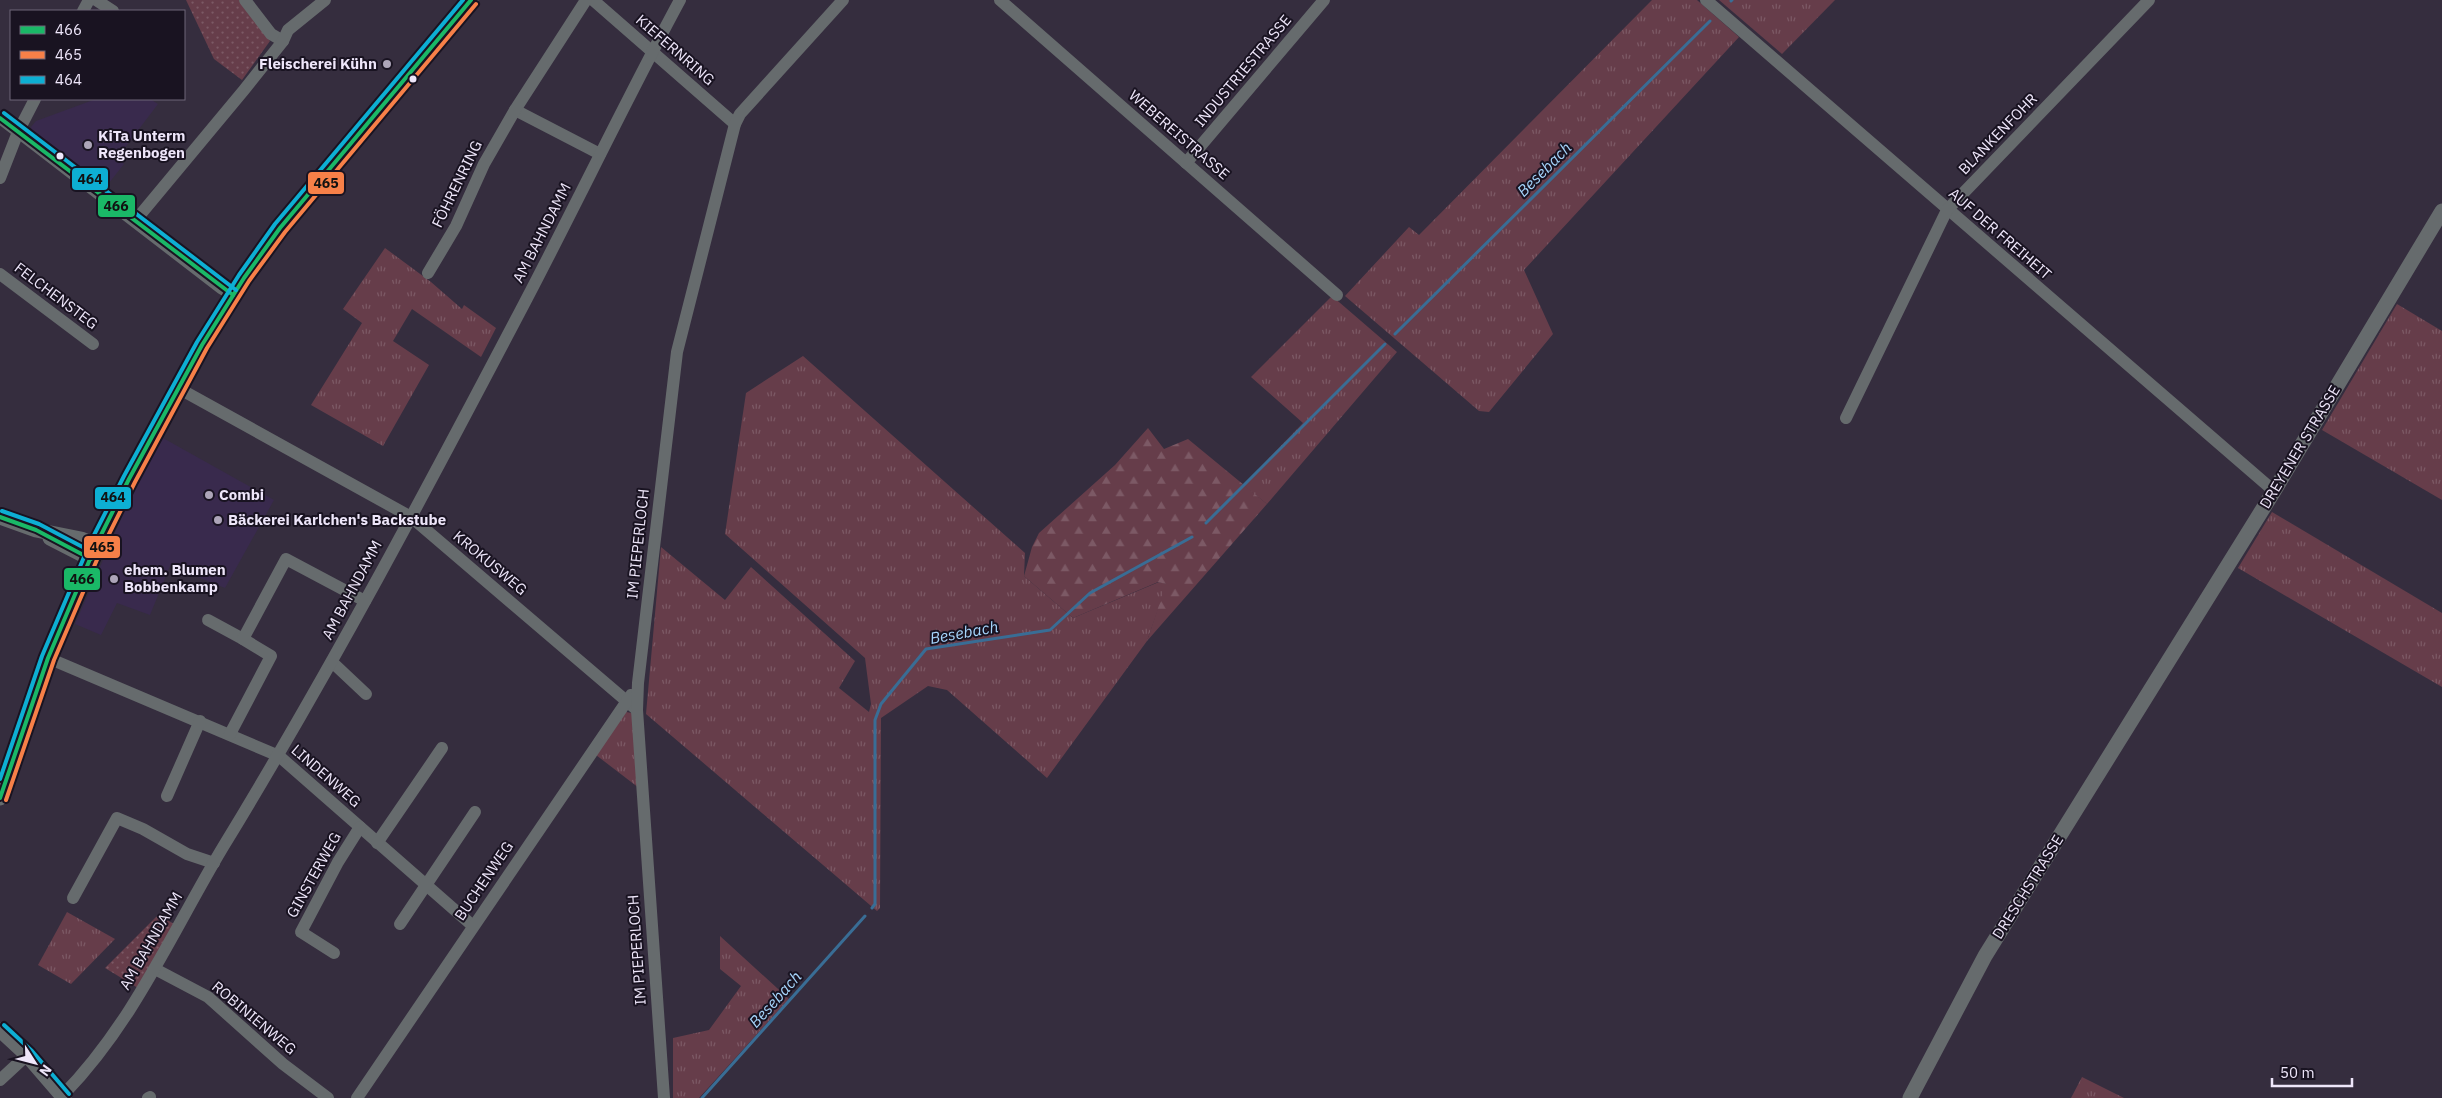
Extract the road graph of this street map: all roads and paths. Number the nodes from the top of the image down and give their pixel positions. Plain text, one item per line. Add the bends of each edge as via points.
1 (96, 0) edge
2 (245, 0) edge
3 (325, 0) edge
4 (471, 0) edge
5 (586, 0) edge
6 (593, 0) edge
7 (680, 0) edge
8 (843, 0) edge
9 (1000, 0) edge
10 (1324, 0) edge
11 (1706, 0) edge
12 (2149, 0) edge
13 (111, 10) edge
14 (283, 41) junction
15 (653, 52) junction
16 (34, 100) edge
17 (515, 110) junction
18 (0, 118) edge
19 (735, 124) junction
20 (18, 132) junction
21 (600, 154) junction
22 (1186, 163) junction
23 (0, 178) edge
24 (1947, 210) junction
25 (2442, 211) edge
26 (135, 221) junction
27 (428, 273) dead end
28 (0, 274) edge
29 (233, 295) junction
30 (1337, 295) dead end
31 (93, 344) dead end
32 (178, 388) junction
33 (1846, 418) dead end
34 (2274, 491) junction
35 (0, 517) edge
36 (411, 517) junction
37 (93, 552) junction
38 (365, 601) junction
39 (208, 620) dead end
40 (244, 640) junction
41 (48, 658) junction
42 (332, 662) junction
43 (638, 683) junction
44 (2157, 683) joint
45 (366, 694) dead end
46 (627, 701) junction
47 (637, 710) junction
48 (200, 721) junction
49 (230, 734) junction
50 (442, 748) dead end
51 (279, 756) junction
52 (168, 796) dead end
53 (0, 798) edge
54 (475, 812) dead end
55 (360, 827) junction
56 (377, 842) junction
57 (214, 863) junction
58 (426, 886) junction
59 (73, 898) dead end
60 (400, 924) dead end
61 (473, 926) junction
62 (334, 953) dead end
63 (155, 969) junction
64 (0, 1030) edge
65 (27, 1055) junction
66 (0, 1080) edge
67 (63, 1097) edge
68 (328, 1098) edge
69 (357, 1098) edge
70 (664, 1098) edge
71 (1910, 1098) edge

1 - 13 street
2 - 14 street via 271,34
3 - 14 street via 288,30
4 - 29 street via 280,228
5 - 17 street, FÖHRENRING
6 - 15 street, KIEFERNRING
7 - 15 street, AM BAHNDAMM
8 - 19 street, IM PIEPERLOCH via 740,114
9 - 22 street, WEBEREISTRASSE
10 - 22 street, INDUSTRIESTRASSE
11 - 24 street, AUF DER FREIHEIT
12 - 24 street, BLANKENFOHR
14 - 26 street
15 - 19 street, KIEFERNRING
15 - 21 street, AM BAHNDAMM
16 - 20 street
17 - 21 street
17 - 27 street, FÖHRENRING via 484,164 456,226
18 - 20 street
19 - 43 street, IM PIEPERLOCH via 677,352
20 - 23 street
20 - 26 street
21 - 36 street, AM BAHNDAMM
22 - 30 street, WEBEREISTRASSE
24 - 33 street, BLANKENFOHR
24 - 34 street, AUF DER FREIHEIT
25 - 34 street, DREYENER STRASSE
26 - 29 street
28 - 31 street, FELCHENSTEG
29 - 32 street
32 - 36 street, KROKUSWEG
32 - 37 street
34 - 44 street, DREYENER STRASSE
35 - 37 street via 36,530 81,539
36 - 38 street, AM BAHNDAMM
36 - 46 street, KROKUSWEG
37 - 41 street
38 - 40 street via 286,559
38 - 42 street, AM BAHNDAMM
39 - 40 street
40 - 49 street via 271,656
41 - 48 street, LINDENWEG
41 - 53 street
42 - 45 street
42 - 51 street, AM BAHNDAMM
43 - 46 street, BUCHENWEG
43 - 47 street, IM PIEPERLOCH
44 - 71 street, DRESCHSTRASSE via 1985,956
46 - 47 street, KROKUSWEG
46 - 61 street, BUCHENWEG
47 - 70 street, IM PIEPERLOCH
48 - 49 street, LINDENWEG
48 - 52 street
49 - 51 street, LINDENWEG
50 - 56 street
51 - 55 street, LINDENWEG
51 - 57 street, AM BAHNDAMM
54 - 58 street
55 - 56 street, LINDENWEG
55 - 62 street, GINSTERWEG via 301,932
56 - 58 street, LINDENWEG
57 - 59 street via 186,854 117,818
57 - 63 street, AM BAHNDAMM
58 - 60 street
58 - 61 street, LINDENWEG
61 - 69 street, BUCHENWEG
63 - 67 street, AM BAHNDAMM via 122,1024
63 - 68 street, ROBINIENWEG via 208,997 283,1064
64 - 65 street
65 - 66 street
65 - 67 street

